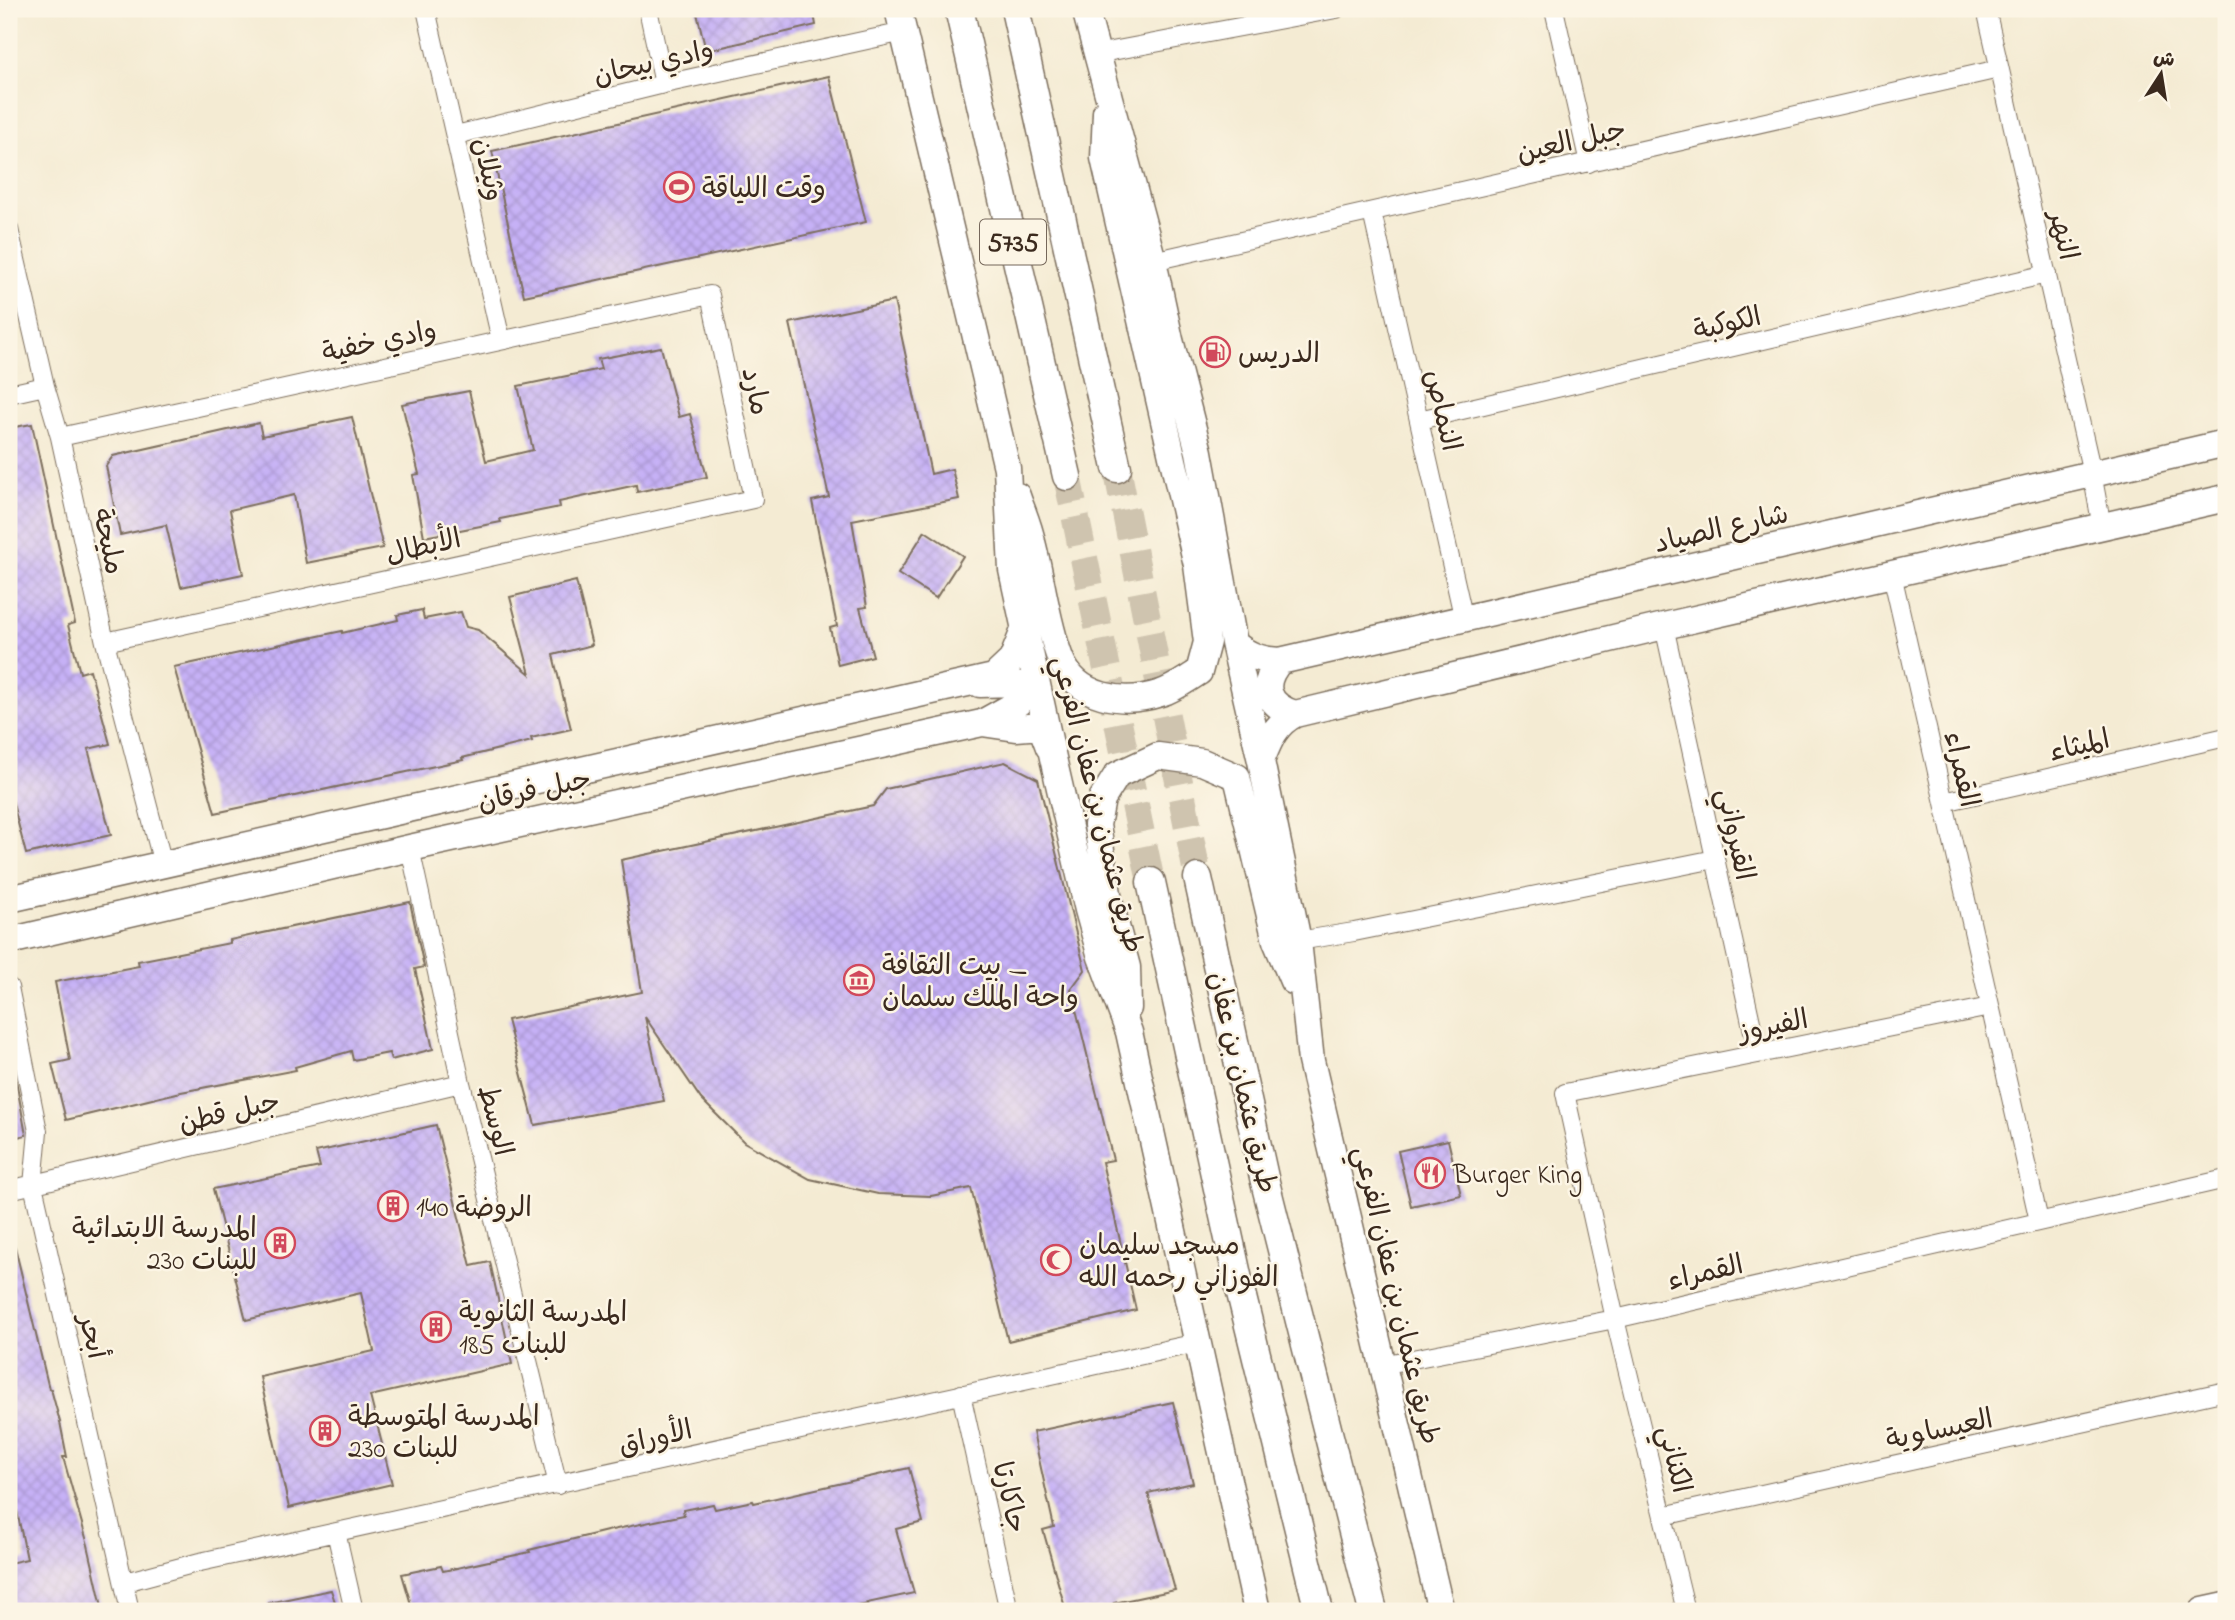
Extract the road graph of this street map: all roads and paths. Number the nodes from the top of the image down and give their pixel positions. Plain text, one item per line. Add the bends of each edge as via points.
1 (426, 9) edge
2 (648, 9) edge
3 (960, 9) edge
4 (1015, 9) edge
5 (1085, 9) edge
6 (1336, 9) edge
7 (1554, 9) edge
8 (1986, 9) edge
9 (901, 20) edge
10 (1096, 54) junction
11 (1999, 69) junction
12 (664, 84) junction
13 (1107, 84) junction
14 (456, 135) junction
15 (1589, 163) junction
16 (1372, 212) junction
17 (9, 229) edge
18 (1153, 261) junction
19 (2047, 274) junction
20 (710, 295) joint
21 (501, 340) junction
22 (46, 386) junction
23 (9, 394) edge
24 (1419, 420) junction
25 (60, 437) junction
26 (2226, 443) edge
27 (1007, 468) junction
28 (1117, 468) tunnel mouth
29 (2092, 473) junction
30 (1067, 476) tunnel mouth
31 (2226, 498) edge
32 (753, 499) joint
33 (2102, 527) junction
34 (1892, 574) junction
35 (1464, 620) junction
36 (1664, 626) junction
37 (1025, 628) junction
38 (105, 642) junction
39 (1234, 643) junction
40 (1280, 661) junction
41 (962, 685) junction
42 (1295, 714) junction
43 (982, 723) junction
44 (2226, 737) edge
45 (1053, 758) junction
46 (1261, 761) junction
47 (1944, 802) junction
48 (410, 848) junction
49 (1715, 859) junction
50 (163, 864) junction
51 (1198, 878) tunnel mouth
52 (1151, 882) tunnel mouth
53 (9, 899) edge
54 (9, 941) edge
55 (1298, 941) junction
56 (9, 987) edge
57 (1990, 1007) junction
58 (1306, 1012) junction
59 (1129, 1032) junction
60 (1758, 1054) junction
61 (461, 1083) junction
62 (1565, 1093) joint
63 (2226, 1179) edge
64 (33, 1185) junction
65 (9, 1190) edge
66 (2039, 1222) junction
67 (1615, 1319) junction
68 (1197, 1343) junction
69 (1382, 1364) junction
70 (2226, 1391) edge
71 (961, 1394) junction
72 (558, 1485) junction
73 (1662, 1516) junction
74 (336, 1532) junction
75 (125, 1582) junction
76 (2226, 1606) edge
77 (1004, 1610) edge
78 (130, 1611) edge
79 (354, 1611) edge
80 (1257, 1611) edge
81 (1319, 1611) edge
82 (1373, 1611) edge
83 (1441, 1611) edge
84 (1686, 1611) edge
85 (2203, 1611) edge

1 - 14 street, وثيلان
2 - 12 street
3 - 30 main road, 5735
4 - 28 main road, 5735
5 - 10 street, طريق عثمان بن عفان الفرعي
6 - 10 street
7 - 15 street
8 - 11 street, النهر
9 - 12 street, وادي بيحان
9 - 27 street, طريق عثمان بن عفان الفرعي
10 - 13 street, طريق عثمان بن عفان الفرعي
11 - 15 street, جبل العين
11 - 19 street, النهر
12 - 14 street, وادي بيحان
13 - 18 street, طريق عثمان بن عفان الفرعي
13 - 27 street via 1104,158 1197,565 1208,642 1199,672 1163,692 1136,699 1100,697 1075,680 1061,660 1032,540
14 - 21 street, وثيلان
15 - 16 street, جبل العين
16 - 18 street, جبل العين
16 - 24 street, النماص
17 - 22 street, مليحة
18 - 39 street, طريق عثمان بن عفان الفرعي via 1199,452
19 - 24 street, الكوكبة
19 - 29 street, النهر
20 - 21 street, وادي خفية
20 - 32 street, مارد
21 - 25 street, وادي خفية
22 - 23 street
22 - 25 street, مليحة
24 - 35 street, النماص
25 - 38 street, مليحة
26 - 29 street, شارع الصياد
27 - 37 street, طريق عثمان بن عفان الفرعي via 1012,570
29 - 33 street, النهر
29 - 35 street, شارع الصياد
31 - 33 street
32 - 38 street, الأبطال
33 - 34 street
34 - 36 street
34 - 47 street, القمراء
35 - 40 street, شارع الصياد
36 - 42 street
36 - 49 street, القيرواني
37 - 41 street, جبل فرقان via 1012,660 994,677
37 - 45 street, طريق عثمان بن عفان الفرعي
38 - 50 street, مليحة
39 - 40 street, شارع الصياد via 1256,658
39 - 46 street, طريق عثمان بن عفان الفرعي
40 - 42 street via 1271,672 1271,699 1281,710
41 - 43 street via 1014,683 1018,703
41 - 50 street, جبل فرقان
42 - 46 street via 1279,724
43 - 45 street, جبل فرقان via 1041,726
43 - 48 street, جبل فرقان
44 - 47 street, الميثاء
45 - 59 street, طريق عثمان بن عفان الفرعي via 1094,933
46 - 55 street, طريق عثمان بن عفان الفرعي
47 - 57 street, القمراء
48 - 54 street, جبل فرقان
48 - 61 street, الوسط
49 - 55 street
49 - 60 street, القيرواني
50 - 53 street, جبل فرقان
51 - 82 main road, طريق عثمان بن عفان via 1265,1181
52 - 81 main road, طريق عثمان بن عفان via 1240,1289
55 - 58 street, طريق عثمان بن عفان الفرعي
56 - 64 street, أبحر via 38,1131
57 - 60 street, الفيروز
57 - 66 street, القمراء
58 - 59 street via 1276,941 1237,777 1202,762 1158,756 1117,775 1102,799 1097,825 1109,900 1127,967
58 - 69 street, طريق عثمان بن عفان الفرعي via 1311,1061
59 - 68 street, طريق عثمان بن عفان الفرعي
60 - 62 street, الفيروز
61 - 64 street, جبل قطن
61 - 72 street, الوسط
62 - 67 street, الكناني
63 - 66 street, القمراء
64 - 65 street, جبل قطن
64 - 75 street, أبحر
66 - 67 street, القمراء
67 - 69 street, القمراء
67 - 73 street, الكناني
68 - 71 street, الأوراق
68 - 80 street, طريق عثمان بن عفان الفرعي
69 - 83 street, طريق عثمان بن عفان الفرعي
70 - 73 street, العيساوية
71 - 72 street, الأوراق
71 - 77 street, جاكارتا
72 - 74 street, الأوراق
73 - 84 street, الكناني
74 - 75 street, الأوراق
74 - 79 street
75 - 78 street, أبحر
76 - 85 street

